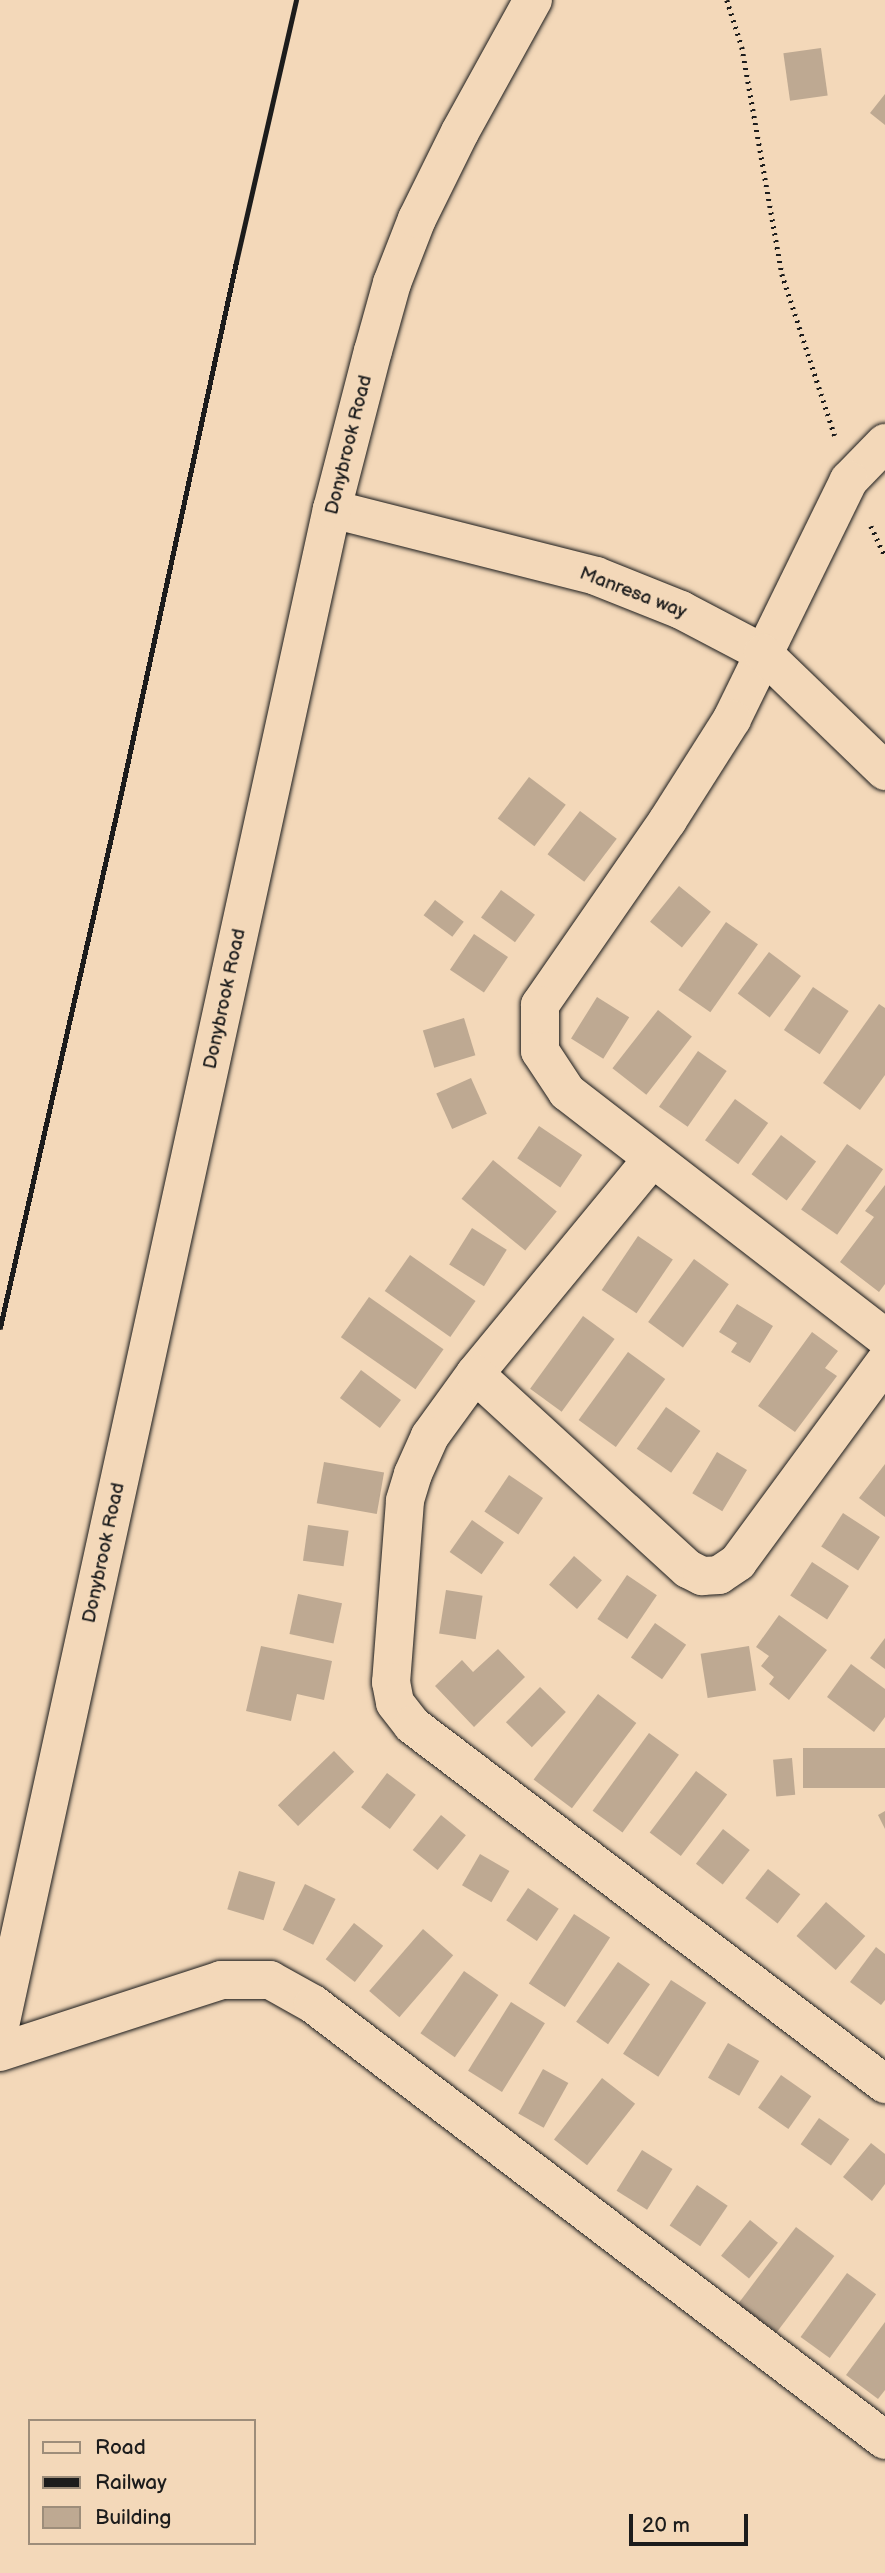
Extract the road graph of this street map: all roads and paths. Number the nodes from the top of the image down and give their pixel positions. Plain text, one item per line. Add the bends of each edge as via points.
1 (533, 0) edge
2 (727, 0) edge
3 (885, 443) edge
4 (849, 480) junction
5 (332, 509) junction
6 (885, 556) edge
7 (763, 653) junction
8 (885, 771) edge
9 (652, 1159) junction
10 (885, 1338) edge
11 (885, 1362) edge
12 (475, 1374) junction
13 (0, 2026) edge
14 (0, 2052) edge
15 (885, 2084) edge
16 (885, 2440) edge

1 - 5 street, Donybrook Road via 417,219 392,283
2 - 4 path via 742,47 782,274
3 - 4 street
4 - 6 path
4 - 7 street
5 - 7 street, Manresa way via 596,576 681,610
5 - 13 street, Donybrook Road
7 - 8 street, Manresa way
7 - 9 street via 732,719 682,798 540,1005 540,1051 567,1092
9 - 10 street
9 - 12 street
11 - 12 street via 738,1562 719,1575 702,1576 688,1569
12 - 15 street via 430,1436 405,1501 391,1682 395,1703 412,1726
14 - 16 street via 221,1980 270,1980 313,2004

